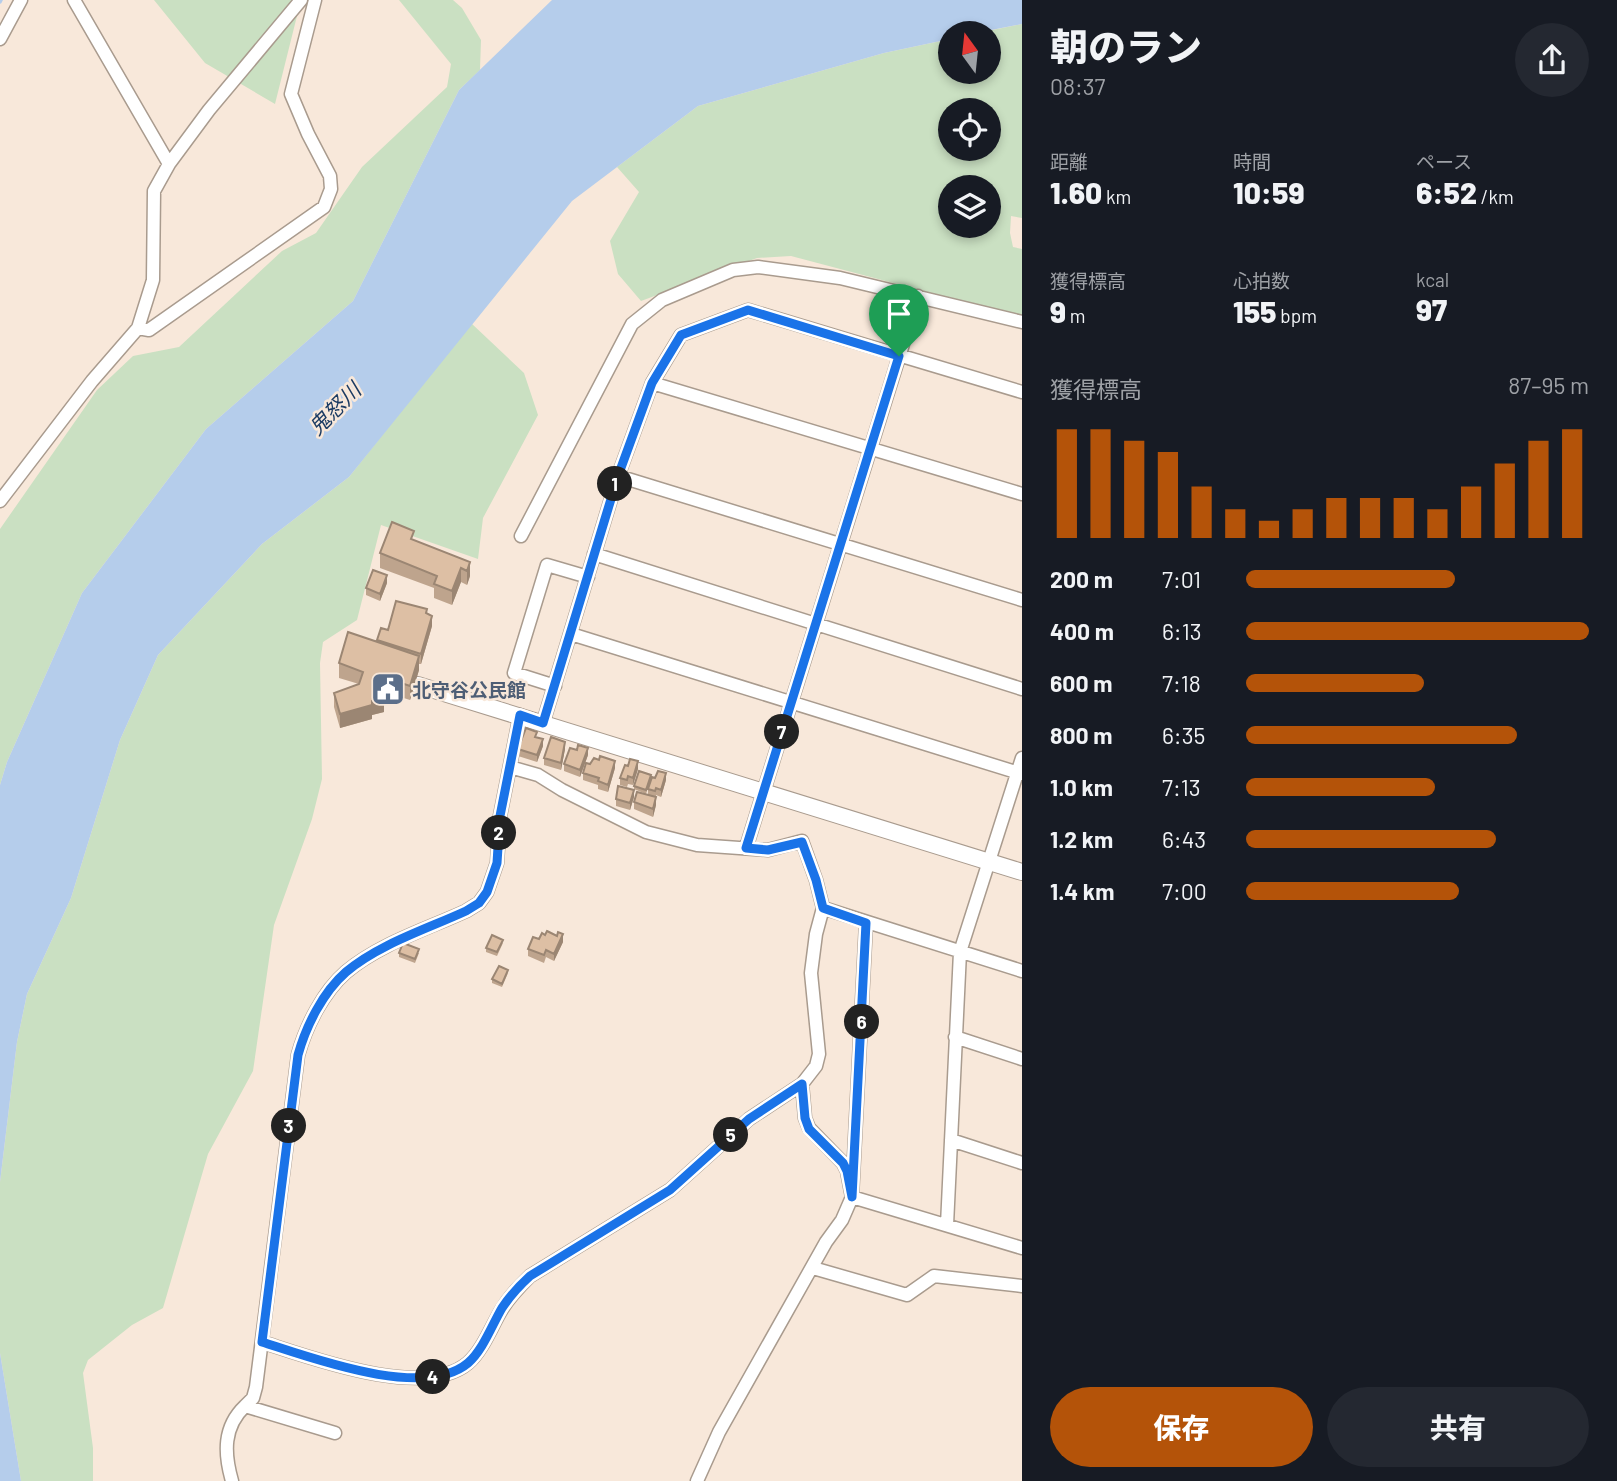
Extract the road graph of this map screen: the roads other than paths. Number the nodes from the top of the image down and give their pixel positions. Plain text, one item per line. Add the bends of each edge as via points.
1 (21, 0) edge
2 (74, 0) edge
3 (301, 0) edge
4 (315, 0) edge
5 (0, 39) edge
6 (169, 164) junction
7 (918, 296) junction
8 (1022, 322) edge
9 (138, 328) junction
10 (899, 356) junction
11 (652, 383) junction
12 (1022, 392) edge
13 (870, 449) junction
14 (618, 476) junction
15 (2, 494) edge
16 (1022, 494) edge
17 (521, 536) dead end
18 (841, 544) junction
19 (594, 554) junction
20 (588, 577) junction
21 (1022, 600) edge
22 (816, 624) junction
23 (571, 634) junction
24 (418, 685) dead end
25 (555, 686) junction
26 (1022, 689) edge
27 (791, 702) junction
28 (520, 715) junction
29 (543, 723) junction
30 (1022, 758) edge
31 (510, 767) junction
32 (1020, 773) edge
33 (763, 792) junction
34 (746, 848) junction
35 (988, 862) junction
36 (1022, 872) edge
37 (823, 908) junction
38 (866, 923) junction
39 (960, 952) junction
40 (1022, 971) edge
41 (955, 1037) junction
42 (1022, 1059) edge
43 (802, 1084) junction
44 (951, 1140) junction
45 (1022, 1163) edge
46 (852, 1197) junction
47 (947, 1225) junction
48 (1022, 1248) edge
49 (813, 1268) junction
50 (1022, 1286) edge
51 (262, 1342) junction
52 (245, 1406) junction
53 (335, 1433) dead end
54 (233, 1481) edge
55 (697, 1481) edge

1 - 5 street
2 - 6 street
3 - 6 street
4 - 9 street via 291,94 330,176 324,207 149,330
6 - 9 street via 154,191 153,280
7 - 8 street
7 - 10 street
7 - 17 street via 839,278 758,267 733,270 662,300 632,324
9 - 15 street
10 - 11 street via 748,310 681,335
10 - 12 street
10 - 13 street
11 - 13 street
11 - 14 street
13 - 16 street
13 - 18 street
14 - 18 street
14 - 19 street
18 - 21 street
18 - 22 street
19 - 20 street
19 - 22 street
20 - 23 street
20 - 25 street via 547,565 514,673
22 - 26 street
22 - 27 street
23 - 25 street
23 - 27 street
24 - 28 street
25 - 29 street
27 - 32 street
27 - 33 street
28 - 29 street
28 - 31 street
29 - 33 street
30 - 32 street
31 - 34 street via 538,775 646,832 697,845
31 - 51 street via 497,863 479,903 368,957 345,973 303,1036
32 - 35 street
33 - 34 street
33 - 35 street
34 - 37 street via 768,850 802,842
35 - 36 street
35 - 39 street
37 - 38 street
37 - 43 street via 811,973 819,1054
38 - 39 street
38 - 46 street
39 - 40 street
39 - 41 street
41 - 42 street
41 - 44 street
43 - 46 street via 809,1129 843,1163
43 - 51 street via 749,1119 670,1190 530,1276 513,1293 470,1362 454,1373 422,1378 348,1369
44 - 45 street
44 - 47 street
46 - 47 street
46 - 49 street
47 - 48 street
49 - 50 street via 907,1295 934,1276
49 - 55 street via 719,1432
51 - 52 street via 257,1387
52 - 53 street
52 - 54 street via 234,1416 227,1433

